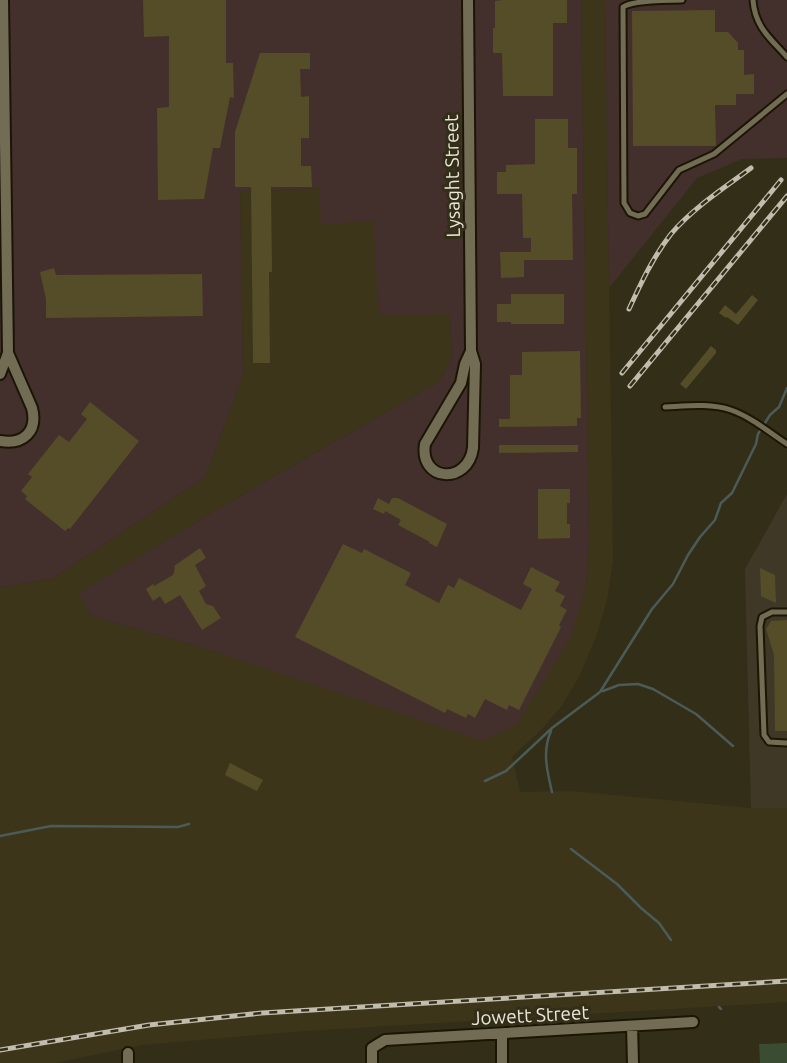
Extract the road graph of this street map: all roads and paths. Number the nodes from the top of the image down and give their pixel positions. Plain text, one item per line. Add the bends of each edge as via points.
1 (3, 0) edge
2 (468, 0) edge
3 (682, 0) edge
4 (753, 0) edge
5 (787, 57) edge
6 (787, 94) edge
7 (471, 351) junction
8 (8, 353) junction
9 (0, 374) edge
10 (665, 407) dead end
11 (0, 441) edge
12 (787, 444) edge
13 (787, 612) edge
14 (787, 743) edge
15 (693, 1022) dead end
16 (632, 1026) junction
17 (502, 1034) junction
18 (372, 1063) edge
19 (502, 1063) edge
20 (633, 1063) edge

1 - 8 street
2 - 7 street, Lysaght Street
3 - 6 lane via 634,1 623,7 624,203 630,214 645,214 679,170 715,154
4 - 5 lane via 761,28
7 - 7 street, Lysaght Street via 475,364 472,456 463,469 444,475 427,463 425,444 461,383
8 - 9 street
8 - 11 street via 34,416 30,432 22,438
10 - 12 lane via 729,409
13 - 14 lane via 767,614 760,626 764,735 769,742
15 - 16 street, Jowett Street
16 - 17 street, Jowett Street
16 - 20 street
17 - 18 street, Jowett Street via 386,1040 372,1048
17 - 19 street

